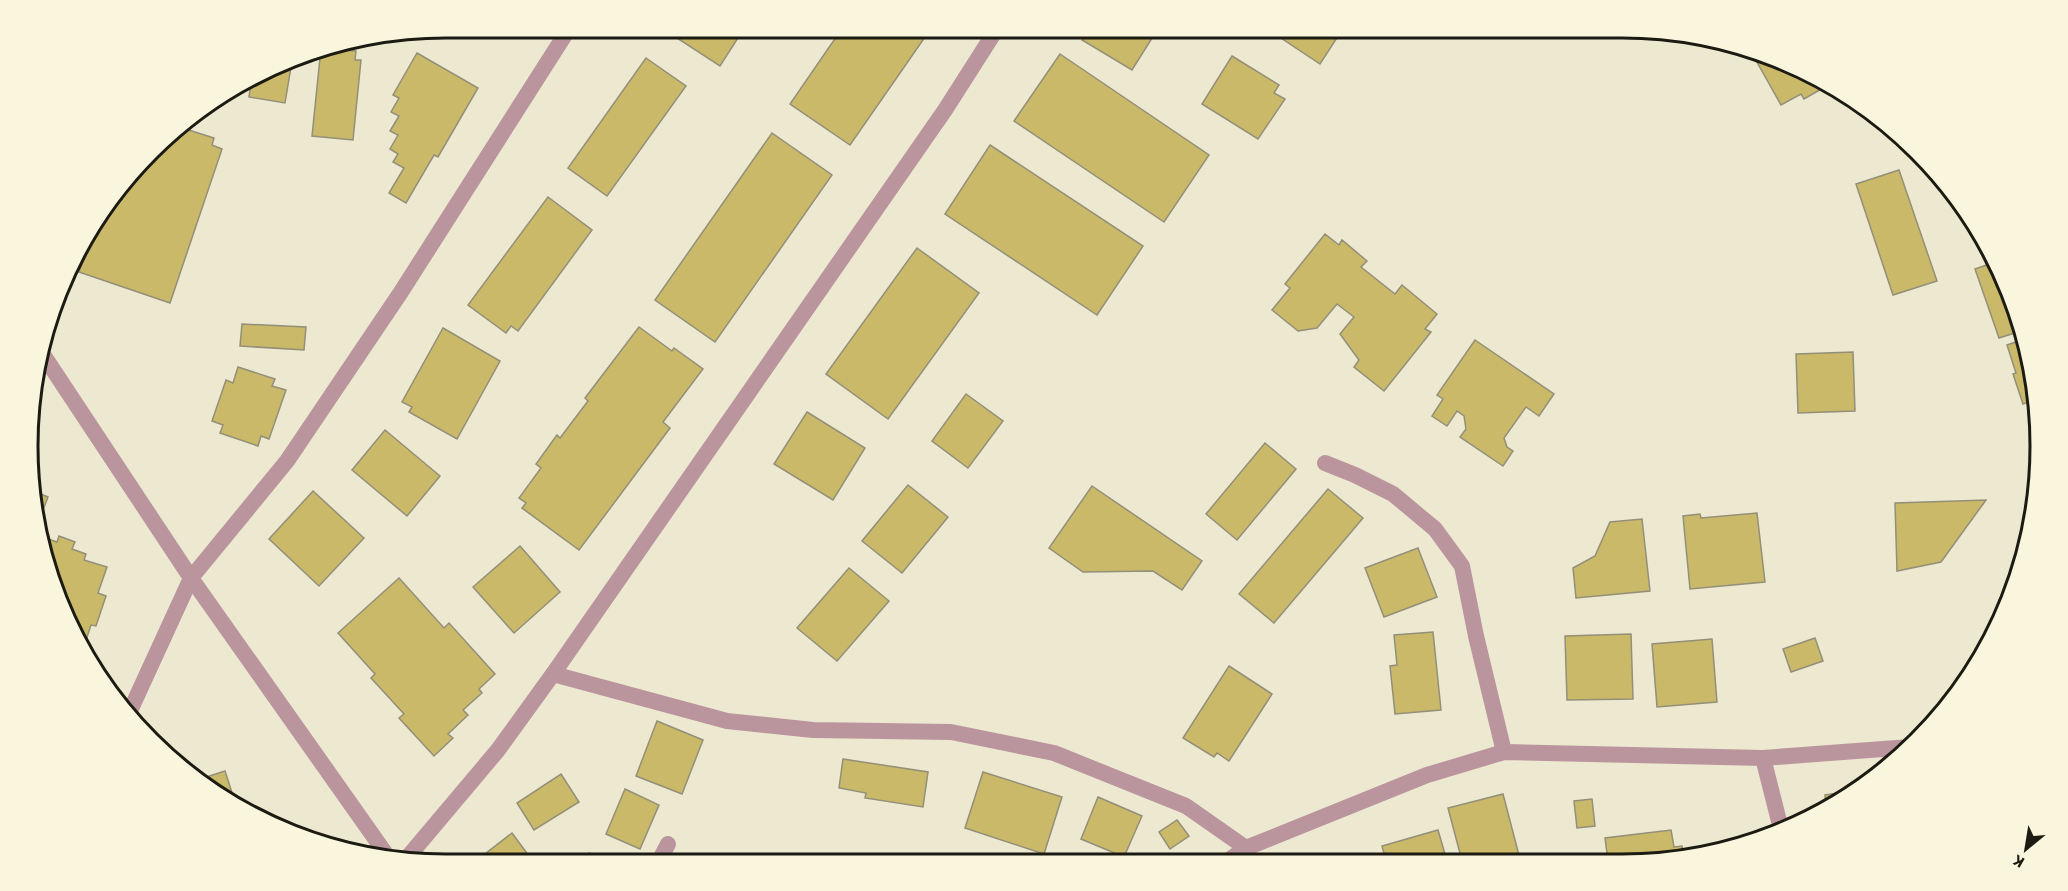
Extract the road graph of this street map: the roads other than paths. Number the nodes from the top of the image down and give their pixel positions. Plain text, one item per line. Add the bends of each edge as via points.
1 (563, 38) edge
2 (991, 38) edge
3 (46, 360) edge
4 (1325, 463) dead end
5 (191, 578) junction
6 (553, 674) junction
7 (132, 706) edge
8 (1896, 748) edge
9 (1504, 752) junction
10 (1763, 758) junction
11 (1779, 822) edge
12 (668, 844) dead end
13 (382, 848) edge
14 (1246, 848) junction
15 (412, 852) edge
16 (663, 854) edge
17 (1237, 854) edge

1 - 5 street via 401,292 286,461
2 - 6 street via 932,129
3 - 5 street
4 - 9 street via 1393,494 1435,529 1462,566
5 - 7 street
5 - 13 street
6 - 14 street via 727,721 813,730 951,732 1054,753 1186,806
6 - 15 street via 498,750
8 - 10 street
9 - 10 street
9 - 14 street via 1427,775
10 - 11 street
12 - 16 street
14 - 17 street

